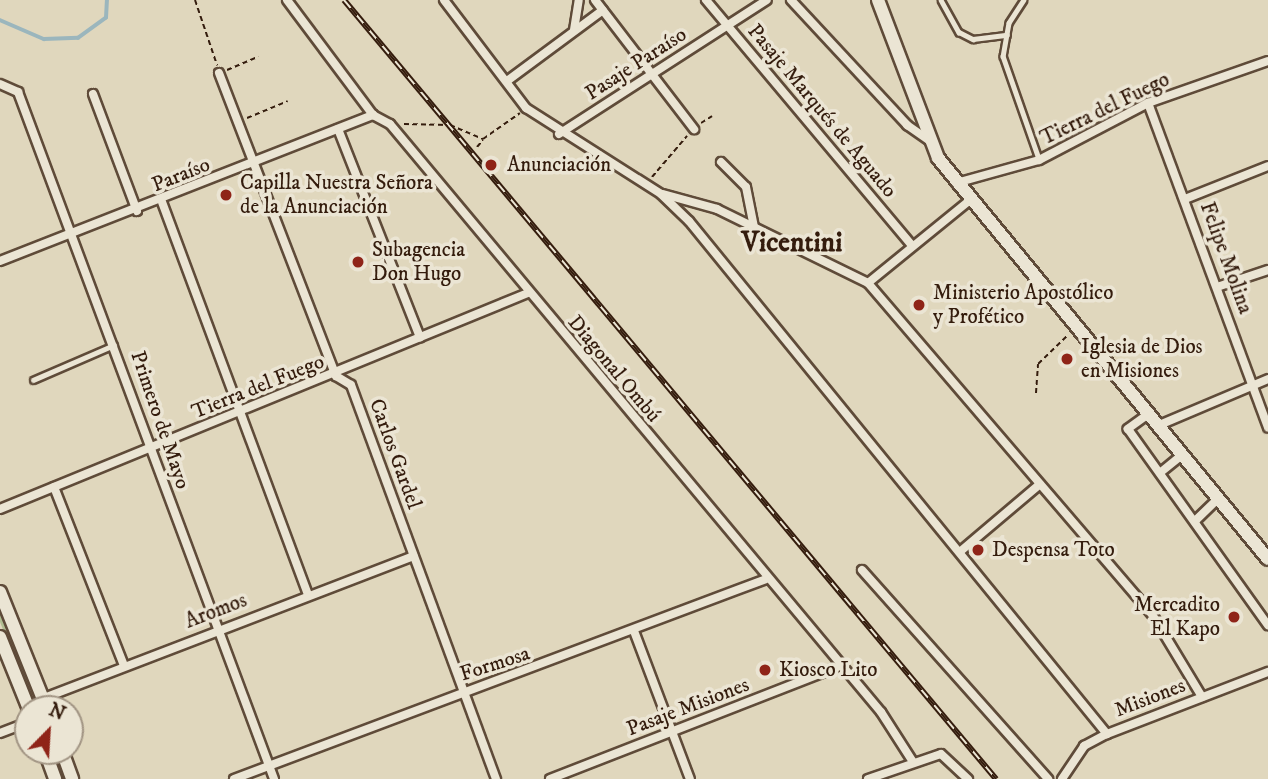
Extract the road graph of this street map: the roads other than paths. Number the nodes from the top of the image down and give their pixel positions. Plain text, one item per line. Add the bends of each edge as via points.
1 (287, 0) edge
2 (444, 0) edge
3 (579, 0) edge
4 (595, 0) edge
5 (706, 0) edge
6 (767, 0) edge
7 (791, 0) edge
8 (878, 0) edge
9 (941, 0) edge
10 (1024, 0) edge
11 (603, 10) junction
12 (727, 26) junction
13 (575, 30) junction
14 (1007, 35) junction
15 (1268, 61) edge
16 (219, 73) road end
17 (651, 77) junction
18 (507, 81) junction
19 (0, 84) edge
20 (93, 94) dead end
21 (1148, 103) junction
22 (373, 115) junction
23 (338, 129) junction
24 (694, 129) road end
25 (559, 134) junction
26 (930, 141) junction
27 (1040, 160) junction
28 (721, 162) dead end
29 (250, 165) junction
30 (1268, 166) edge
31 (956, 183) junction
32 (661, 194) junction
33 (1185, 199) junction
34 (969, 201) junction
35 (162, 202) junction
36 (137, 211) junction
37 (754, 227) junction
38 (72, 234) junction
39 (911, 244) junction
40 (0, 261) edge
41 (1268, 270) edge
42 (867, 283) junction
43 (1220, 286) junction
44 (528, 293) junction
45 (420, 337) junction
46 (115, 345) junction
47 (335, 376) junction
48 (1268, 379) edge
49 (33, 380) dead end
50 (1252, 386) junction
51 (243, 413) junction
52 (1147, 415) junction
53 (1157, 426) junction
54 (1268, 427) edge
55 (151, 448) junction
56 (1181, 456) junction
57 (1161, 472) junction
58 (1040, 484) junction
59 (54, 487) junction
60 (1218, 499) junction
61 (0, 509) edge
62 (1196, 520) junction
63 (962, 550) junction
64 (414, 556) junction
65 (1268, 559) edge
66 (862, 570) dead end
67 (766, 579) junction
68 (0, 592) edge
69 (308, 594) junction
70 (1268, 625) edge
71 (215, 630) junction
72 (634, 631) junction
73 (0, 637) edge
74 (124, 666) junction
75 (838, 667) junction
76 (1268, 672) edge
77 (23, 695) edge
78 (39, 695) edge
79 (64, 695) edge
80 (463, 695) junction
81 (1202, 697) junction
82 (673, 731) junction
83 (1107, 734) junction
84 (914, 762) junction
85 (269, 766) junction
86 (883, 776) edge
87 (234, 779) edge
88 (274, 779) edge
89 (496, 779) edge
90 (551, 779) edge
91 (690, 779) edge
92 (869, 779) edge
93 (968, 779) edge
94 (1048, 779) edge
95 (1062, 779) edge

1 - 22 street, Diagonal Ombú
2 - 18 street
3 - 13 street
4 - 11 street
5 - 12 street, Pasaje Marqués de Aguado
6 - 12 street, Pasaje Paraíso
7 - 26 street via 907,125
8 - 26 street
9 - 14 lane via 958,32 972,39
10 - 14 lane
11 - 13 street
11 - 17 street
12 - 17 street, Pasaje Paraíso
12 - 39 street, Pasaje Marqués de Aguado
13 - 18 street
14 - 27 lane via 1003,56
15 - 21 street, Tierra del Fuego
16 - 29 street, Carlos Gardel via 253,151
17 - 24 street
17 - 25 street, Pasaje Paraíso
18 - 25 street via 526,108
19 - 38 street, Primero de Mayo via 18,92
20 - 36 street
21 - 27 street, Tierra del Fuego
21 - 33 street, Felipe Molina
22 - 23 street, Paraíso
22 - 44 street, Diagonal Ombú via 390,124
23 - 29 street, Paraíso
23 - 45 street
25 - 32 street
26 - 31 street
27 - 31 street, Tierra del Fuego
28 - 37 street via 746,187
29 - 35 street, Paraíso
29 - 47 street, Carlos Gardel
30 - 33 street
31 - 34 street
32 - 37 street
32 - 63 street
33 - 43 street, Felipe Molina
34 - 39 street
34 - 52 street
35 - 36 street, Paraíso
35 - 51 street
36 - 38 street, Paraíso
37 - 42 street
38 - 40 street, Paraíso
38 - 46 street, Primero de Mayo
39 - 42 street
41 - 43 street
42 - 58 street
43 - 50 street, Felipe Molina
44 - 45 street, Tierra del Fuego
44 - 67 street, Diagonal Ombú
45 - 47 street, Tierra del Fuego
46 - 49 lane
46 - 55 street, Primero de Mayo
47 - 51 street, Tierra del Fuego
47 - 64 street, Carlos Gardel via 351,385
48 - 50 street
50 - 53 street
50 - 54 street, Felipe Molina
51 - 55 street, Tierra del Fuego
51 - 69 street
52 - 53 street
52 - 57 street via 1128,429
53 - 56 street
55 - 59 street, Tierra del Fuego
55 - 71 street, Primero de Mayo
56 - 57 street
56 - 60 street
57 - 62 street
58 - 63 street
58 - 81 street via 1169,636
59 - 61 street, Tierra del Fuego
59 - 74 street
60 - 62 street
60 - 65 street
62 - 70 street
63 - 83 street
64 - 69 street, Aromos
64 - 80 street, Carlos Gardel
66 - 94 street
67 - 72 street, Formosa
67 - 75 street, Diagonal Ombú
68 - 78 street
69 - 71 street, Aromos
71 - 74 street, Aromos
71 - 85 street, Primero de Mayo
72 - 80 street, Formosa
72 - 82 street
73 - 77 street
74 - 79 street, Aromos
75 - 82 street, Pasaje Misiones
75 - 84 street, Diagonal Ombú via 881,712
76 - 81 street, Misiones
80 - 85 street, Formosa
80 - 89 street, Carlos Gardel
81 - 83 street, Misiones
82 - 90 street, Pasaje Misiones
82 - 91 street
83 - 95 street, Misiones via 1084,746
84 - 86 street
84 - 93 street via 941,754
85 - 87 street, Formosa
85 - 88 street, Primero de Mayo
86 - 92 street

